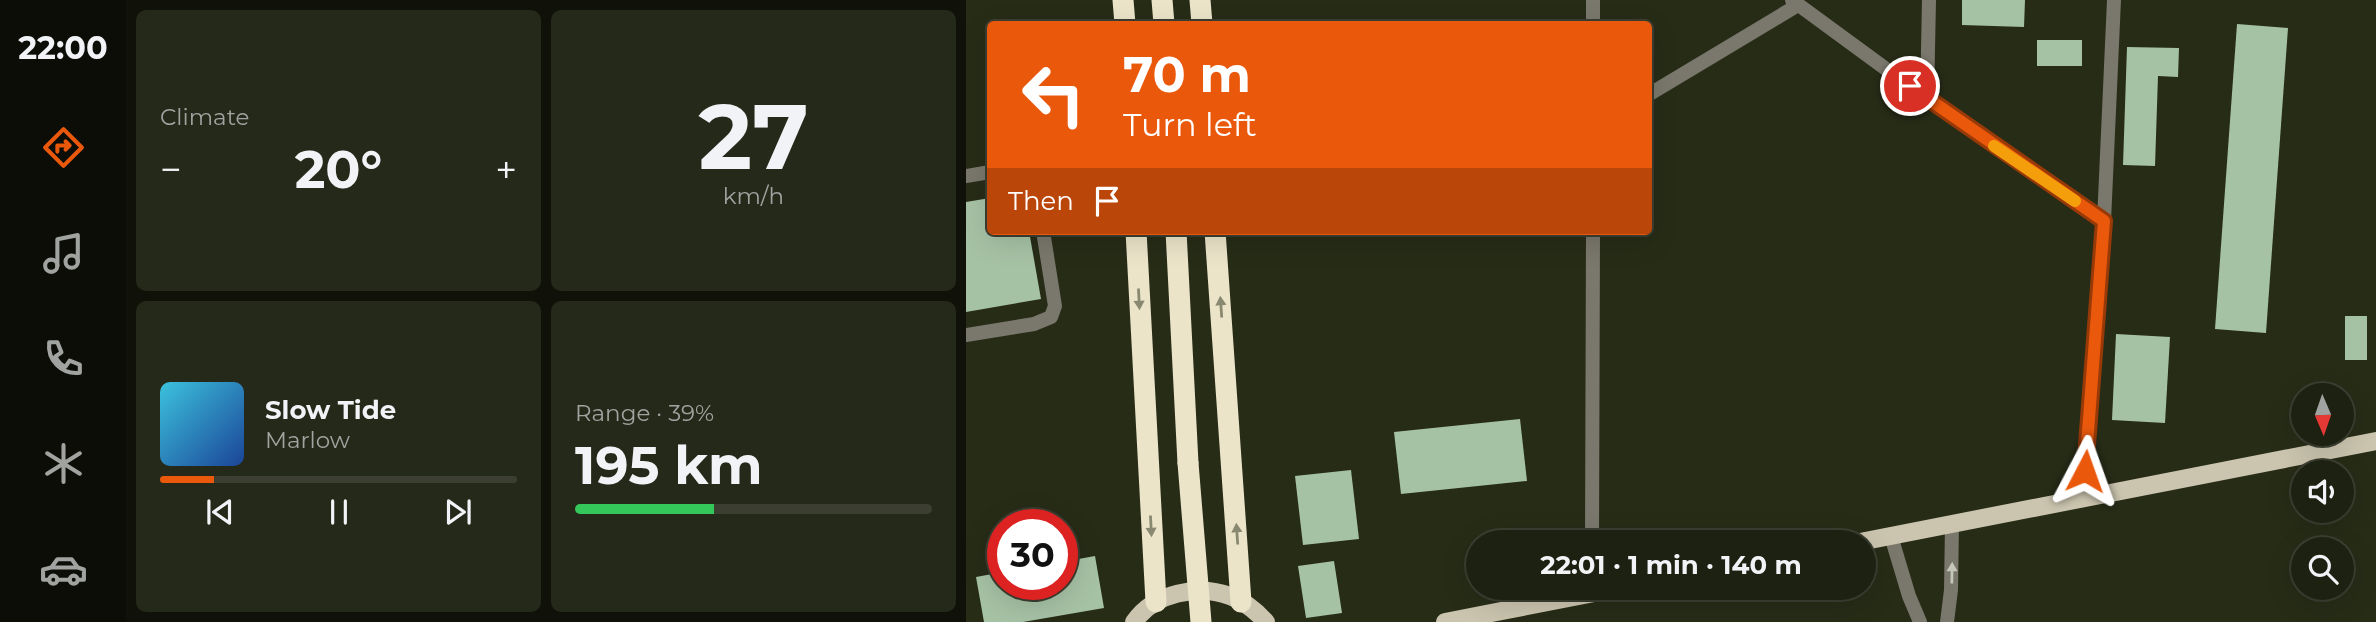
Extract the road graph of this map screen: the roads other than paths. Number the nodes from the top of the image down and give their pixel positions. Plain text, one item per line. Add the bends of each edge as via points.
1 (1123, 0) edge
2 (1162, 0) edge
3 (1200, 0) edge
4 (1592, 0) edge
5 (1929, 0) edge
6 (2114, 0) edge
7 (1795, 3) edge
8 (1125, 21) edge
9 (1164, 21) edge
10 (1202, 21) edge
11 (1593, 21) edge
12 (1652, 92) edge
13 (1927, 99) junction
14 (987, 172) edge
15 (966, 176) edge
16 (2104, 221) junction
17 (1044, 235) edge
18 (1136, 235) edge
19 (1176, 235) edge
20 (1215, 235) edge
21 (1593, 235) edge
22 (966, 335) edge
23 (2376, 441) edge
24 (2083, 499) junction
25 (1952, 524) junction
26 (1592, 530) edge
27 (1891, 536) junction
28 (1876, 539) edge
29 (1549, 600) edge
30 (1156, 602) junction
31 (1241, 602) junction
32 (1134, 622) edge
33 (1201, 622) edge
34 (1266, 622) edge
35 (1445, 622) edge
36 (1920, 622) edge
37 (1947, 622) edge

1 - 8 highway
2 - 9 highway
3 - 10 highway
4 - 11 street
5 - 13 street
6 - 16 street
7 - 12 street
7 - 13 street
13 - 16 street
14 - 15 street
16 - 24 street
17 - 22 street via 1055,306 1051,317
18 -> 30 highway
19 - 33 highway, bridge
31 -> 20 highway
21 - 26 street
23 - 24 main road
24 - 25 main road
25 - 27 main road
37 -> 25 street
27 - 28 main road
27 - 36 street
29 - 35 main road
30 - 31 main road via 1206,590
30 - 32 main road
31 - 34 main road

